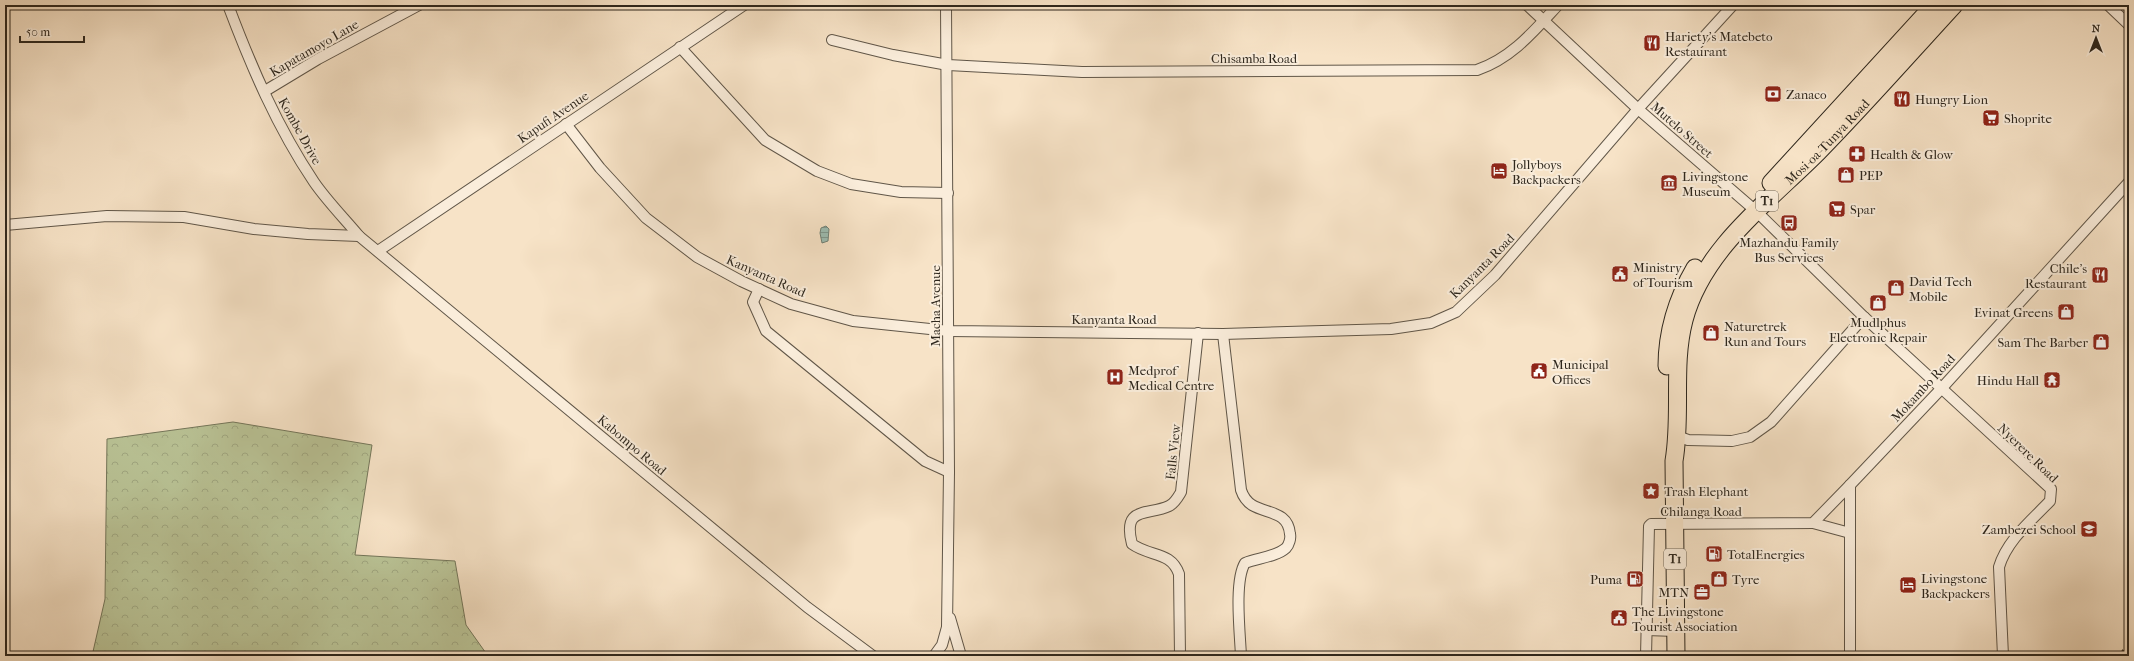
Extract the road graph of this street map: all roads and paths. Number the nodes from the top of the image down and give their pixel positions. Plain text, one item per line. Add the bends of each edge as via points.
1 (228, 5) edge
2 (419, 5) edge
3 (744, 5) edge
4 (946, 5) edge
5 (1527, 5) edge
6 (1558, 5) edge
7 (1733, 5) edge
8 (1934, 5) edge
9 (1954, 5) edge
10 (2108, 5) edge
11 (1544, 20) junction
12 (2129, 25) edge
13 (832, 40) dead end
14 (680, 47) junction
15 (948, 65) junction
16 (264, 91) junction
17 (1638, 109) junction
18 (566, 124) junction
19 (2129, 182) edge
20 (948, 193) junction
21 (1753, 208) junction
22 (5, 225) edge
23 (359, 236) junction
24 (378, 251) junction
25 (759, 289) junction
26 (1864, 317) junction
27 (949, 331) junction
28 (1198, 333) junction
29 (1223, 334) junction
30 (1941, 389) junction
31 (1678, 441) junction
32 (949, 472) junction
33 (1850, 485) junction
34 (1675, 524) junction
35 (1813, 524) junction
36 (1850, 533) junction
37 (947, 606) junction
38 (1646, 630) junction
39 (1676, 631) junction
40 (874, 656) edge
41 (934, 656) edge
42 (961, 656) edge
43 (1180, 656) edge
44 (1241, 656) edge
45 (1646, 656) edge
46 (1676, 656) edge
47 (1850, 656) edge
48 (2003, 656) edge

1 - 16 street, Kombe Drive via 250,64
2 - 16 street, Kapatamoyo Lane
3 - 14 street, Kapufi Avenue
4 - 15 street, Macha Avenue
5 - 11 street, Mutelo Street
6 - 11 street, Chisamba Road
7 - 17 street, Kanyanta Road
8 - 21 highway, Mosi-oa-Tunya Road / T1
9 - 21 highway, Mosi-oa-Tunya Road / T1 via 1818,152
10 - 12 street
11 - 15 street, Chisamba Road via 1520,45 1503,58 1477,70 1082,72
11 - 17 street, Mutelo Street
13 - 15 street, Chisamba Road
14 - 18 street, Kapufi Avenue
14 - 20 street via 765,140 816,171 858,185 901,192
15 - 20 street, Macha Avenue
16 - 23 street, Kombe Drive via 315,182
17 - 21 street, Mutelo Street
17 - 29 street, Kanyanta Road via 1495,275 1456,312 1431,323 1391,329
18 - 24 street, Kapufi Avenue
18 - 25 street, Kanyanta Road via 600,168 646,218 697,257
19 - 30 street, Mokambo Road
20 - 27 street, Macha Avenue
21 - 26 street, Mutelo Street
21 - 31 highway, Mosi-oa-Tunya Road / T1 via 1716,239 1696,266 1677,304 1667,346
22 - 23 street via 107,216 184,217 254,229
23 - 24 street, Kombe Drive
24 - 40 street, Kabompo Road via 807,607
25 - 27 street, Kanyanta Road via 791,304 853,321
25 - 32 street via 753,302 766,331 925,461
26 - 30 street, Mutelo Street
26 - 31 street via 1771,422 1750,437 1732,441
27 - 28 street, Kanyanta Road
27 - 32 street, Macha Avenue
28 - 29 street, Kanyanta Road
28 - 43 street, Falls View via 1181,492 1169,506 1143,511 1136,516 1131,522 1130,538 1137,548 1176,564 1179,574
29 - 44 street via 1241,490 1244,498 1252,505 1276,513 1285,519 1290,528 1291,538 1286,548 1245,563 1241,569
30 - 33 street, Mokambo Road
30 - 48 street, Nyerere Road via 2051,489 2050,500 2009,545 1999,567
31 - 34 highway, T1 via 1674,461
32 - 37 street, Macha Avenue
33 - 35 street
33 - 36 street
34 - 35 street, Chilanga Road
34 - 38 street, Chilanga Road via 1651,524 1647,530
34 - 39 highway, T1
35 - 36 street, Chilanga Road
36 - 47 street
37 - 41 street, Macha Avenue via 947,627 942,645
37 - 42 street, Macha Avenue
38 - 39 street
38 - 45 street, Chilanga Road
39 - 46 highway, T1

